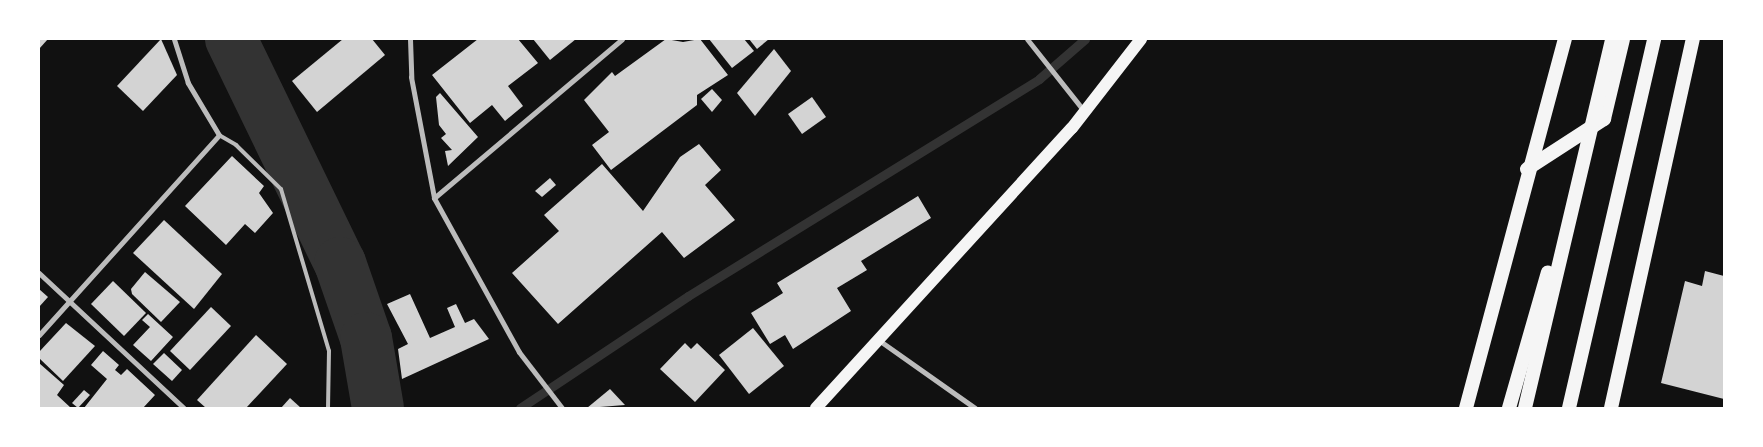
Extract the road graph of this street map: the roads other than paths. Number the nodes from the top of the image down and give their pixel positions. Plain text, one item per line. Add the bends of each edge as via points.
1 (174, 39) edge
2 (410, 39) edge
3 (622, 39) edge
4 (1027, 39) edge
5 (1141, 39) edge
6 (1565, 39) edge
7 (1612, 39) edge
8 (1624, 39) edge
9 (1654, 39) edge
10 (1693, 39) edge
11 (1086, 112) junction
12 (219, 135) junction
13 (1587, 141) junction
14 (1527, 170) junction
15 (434, 198) junction
16 (39, 273) edge
17 (71, 302) junction
18 (39, 335) edge
19 (880, 341) junction
20 (560, 407) edge
21 (184, 408) edge
22 (328, 408) edge
23 (816, 408) edge
24 (975, 408) edge
25 (1466, 408) edge
26 (1509, 408) edge
27 (1525, 408) edge
28 (1570, 408) edge
29 (1611, 408) edge

1 - 12 street via 188,83
2 - 15 street via 411,77
3 - 15 street
4 - 11 street
5 - 11 main road
6 - 14 highway
7 - 13 highway
8 - 14 highway via 1604,119
9 - 28 highway
10 - 29 highway
11 - 19 main road
12 - 17 street
12 - 22 lane via 236,145 281,189 329,351
13 - 26 highway
13 - 27 highway
14 - 25 highway
15 - 20 street via 535,373
16 - 17 street
17 - 18 street
17 - 21 street
19 - 23 main road
19 - 24 street

